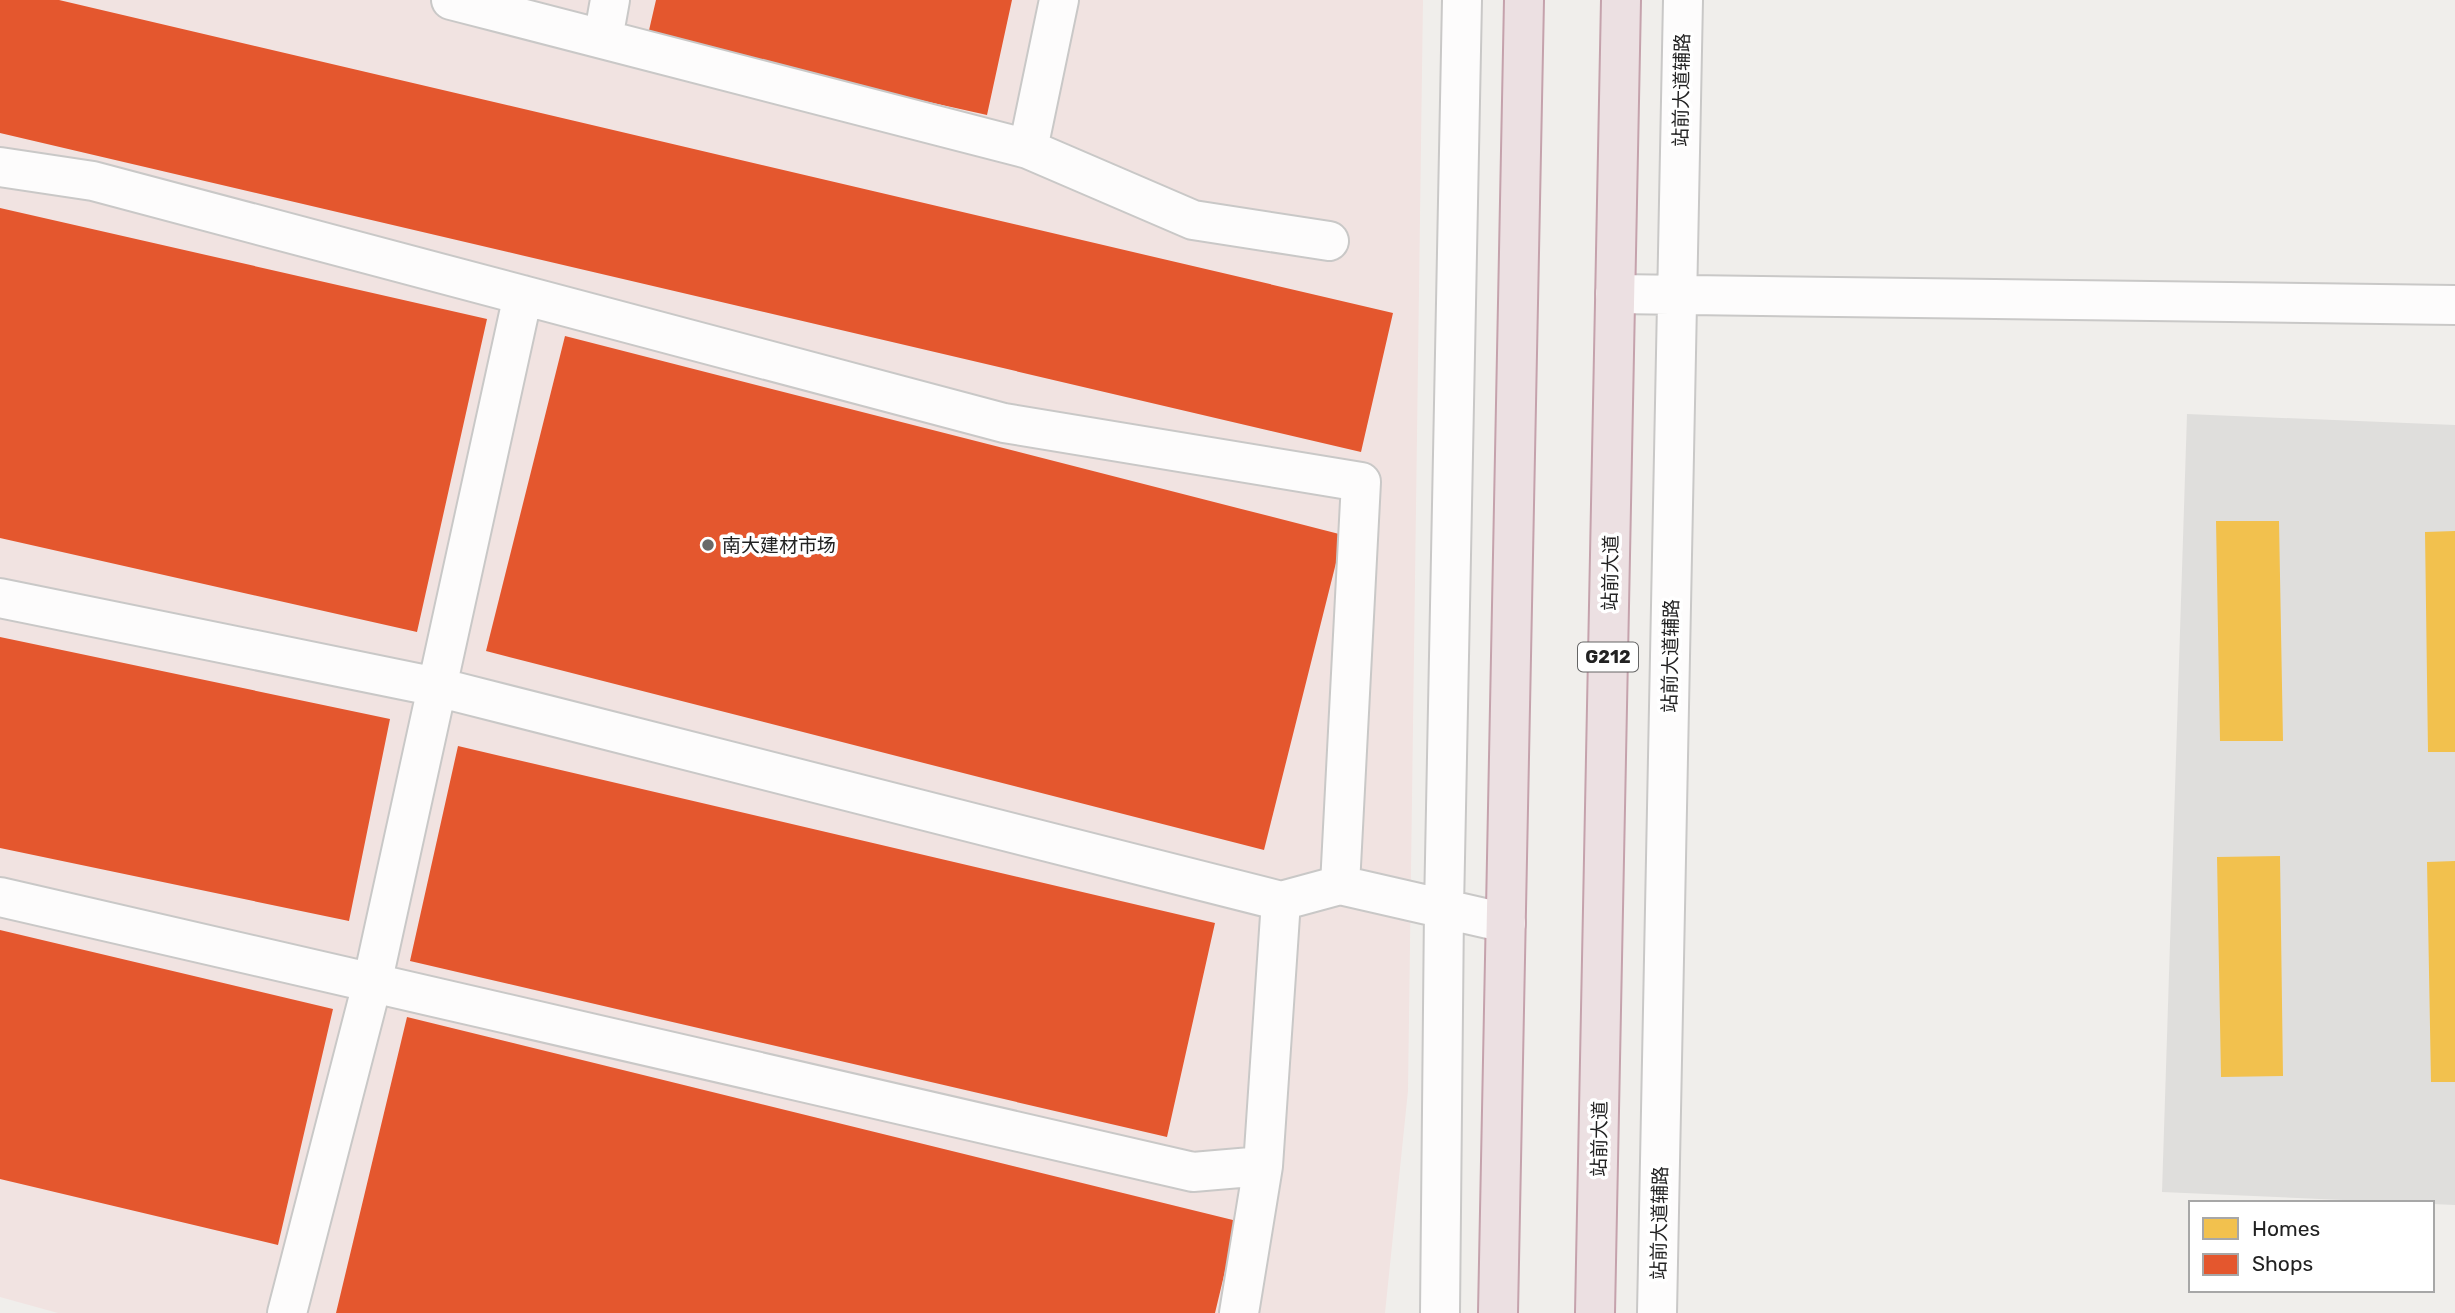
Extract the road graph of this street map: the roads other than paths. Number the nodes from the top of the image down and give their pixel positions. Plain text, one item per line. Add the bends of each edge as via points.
1 (451, 0) edge
2 (610, 0) edge
3 (1059, 0) edge
4 (1462, 0) edge
5 (1524, 0) edge
6 (1621, 0) edge
7 (1683, 0) edge
8 (603, 39) junction
9 (1028, 149) junction
10 (0, 167) edge
11 (1329, 241) dead end
12 (1615, 293) junction
13 (1677, 294) junction
14 (523, 295) junction
15 (2455, 305) edge
16 (0, 598) edge
17 (437, 687) junction
18 (1340, 885) junction
19 (0, 897) edge
20 (1282, 901) junction
21 (1444, 909) junction
22 (1506, 923) junction
23 (372, 984) junction
24 (1263, 1166) junction
25 (287, 1313) edge
26 (1239, 1313) edge
27 (1440, 1313) edge
28 (1498, 1313) edge
29 (1595, 1313) edge
30 (1657, 1313) edge

1 - 8 street
2 - 8 street
3 - 9 street
4 - 21 street
5 - 22 highway
6 - 12 highway, 站前大道 / G212
7 - 13 street, 站前大道辅路
8 - 9 street
9 - 11 street via 1193,220
10 - 14 street via 93,181
12 - 13 street
12 - 29 highway, 站前大道 / G212
13 - 15 street
13 - 30 street, 站前大道辅路
14 - 17 street
14 - 18 street via 1004,423 1361,482
16 - 17 street
17 - 20 street
17 - 23 street
18 - 20 street
18 - 21 street
19 - 23 street
20 - 24 street
21 - 22 street
21 - 27 street
22 - 28 highway
23 - 24 street via 1193,1172
23 - 25 street
24 - 26 street

